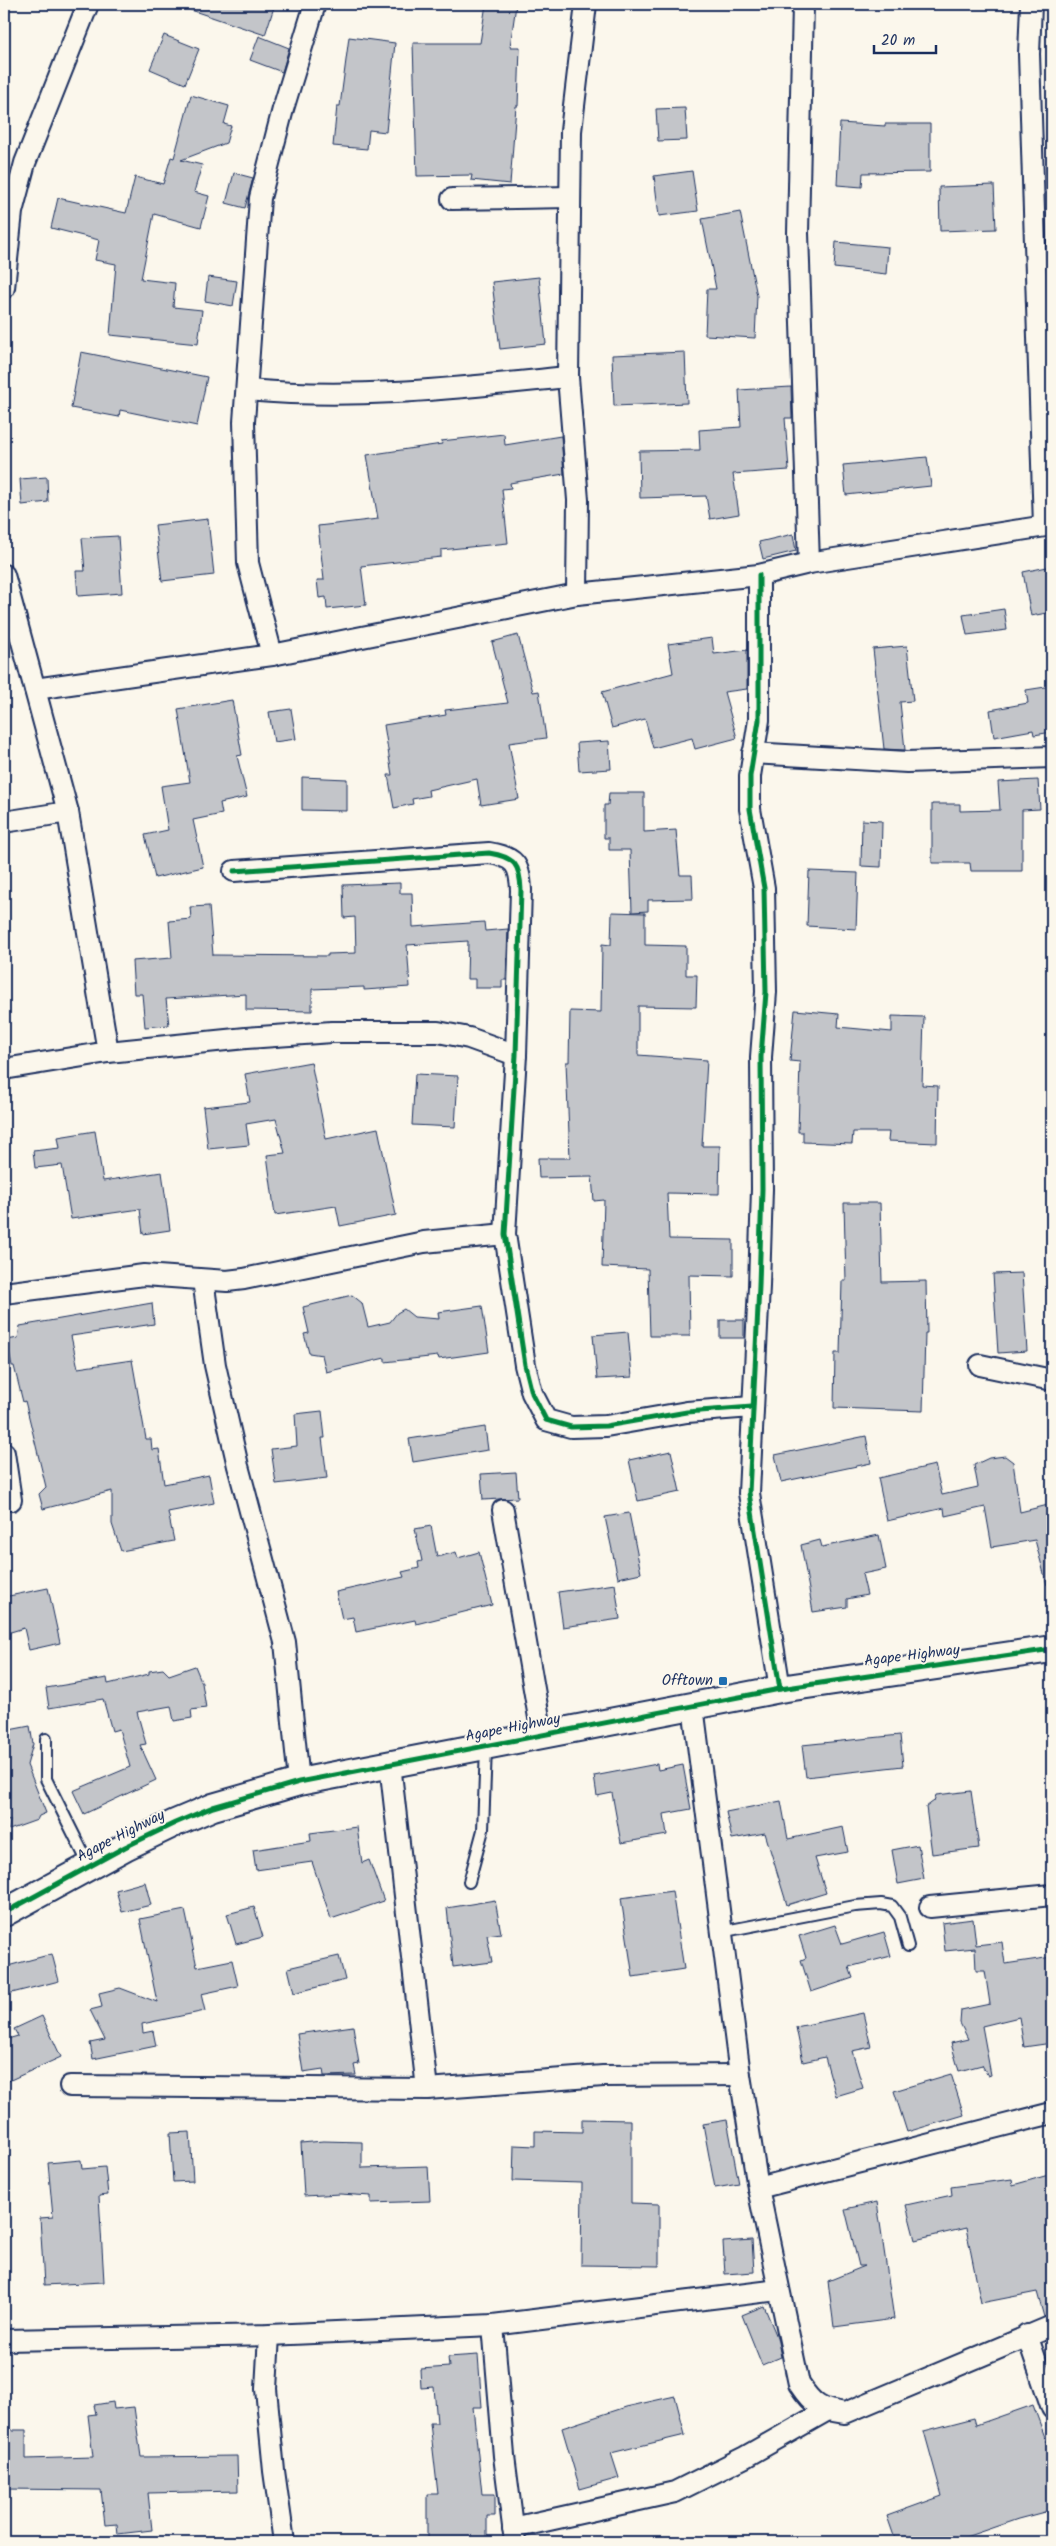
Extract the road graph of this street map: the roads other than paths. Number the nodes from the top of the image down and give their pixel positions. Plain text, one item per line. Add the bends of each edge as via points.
1 (88, 4) edge
2 (315, 4) edge
3 (586, 4) edge
4 (803, 4) edge
5 (1031, 4) edge
6 (570, 196) junction
7 (452, 199) dead end
8 (4, 288) edge
9 (568, 377) junction
10 (247, 390) junction
11 (1048, 525) edge
12 (809, 563) junction
13 (759, 575) junction
14 (4, 576) edge
15 (577, 594) junction
16 (272, 655) junction
17 (35, 689) junction
18 (753, 753) junction
19 (1052, 757) edge
20 (68, 812) junction
21 (4, 822) edge
22 (234, 871) dead end
23 (108, 1052) junction
24 (516, 1055) junction
25 (4, 1068) edge
26 (505, 1234) junction
27 (203, 1280) junction
28 (4, 1293) edge
29 (980, 1365) dead end
30 (1052, 1380) edge
31 (752, 1407) junction
32 (4, 1453) edge
33 (12, 1500) dead end
34 (503, 1510) dead end
35 (1052, 1649) edge
36 (780, 1689) junction
37 (693, 1706) junction
38 (542, 1735) junction
39 (46, 1739) dead end
40 (486, 1746) junction
41 (390, 1764) junction
42 (299, 1782) junction
43 (90, 1866) junction
44 (469, 1882) dead end
45 (1052, 1895) edge
46 (930, 1907) dead end
47 (4, 1913) edge
48 (720, 1932) junction
49 (908, 1946) dead end
50 (740, 2075) junction
51 (70, 2086) dead end
52 (427, 2089) junction
53 (1052, 2114) edge
54 (758, 2188) junction
55 (778, 2290) junction
56 (492, 2325) junction
57 (1052, 2326) edge
58 (1027, 2334) junction
59 (269, 2335) junction
60 (4, 2340) edge
61 (1052, 2408) edge
62 (826, 2411) junction
63 (514, 2535) edge
64 (284, 2542) edge

1 - 8 street via 25,163 12,212
2 - 10 street via 260,198
3 - 6 street via 571,131
4 - 12 street via 798,233
5 - 11 street via 1029,54
6 - 7 street
6 - 9 street
9 - 10 street via 363,395 304,395
9 - 15 street via 578,500
10 - 16 street via 244,422 248,563
11 - 12 street
12 - 13 street
13 - 15 street
13 - 18 street via 759,720
14 - 17 street
15 - 16 street
16 - 17 street
17 - 20 street
18 - 19 street via 907,762
18 - 31 street via 750,809 764,888 766,992 761,1058 759,1286
20 - 21 street
20 - 23 street
22 - 24 street via 489,853 511,860 520,871 521,890
23 - 24 street via 246,1038 404,1031 438,1032 469,1038
23 - 25 street
24 - 26 street
26 - 27 street via 424,1242 244,1279
26 - 31 street via 525,1365 532,1393 546,1420 571,1427 606,1426 687,1412
27 - 28 street via 144,1275
27 - 42 street via 214,1364 286,1642
29 - 30 street
31 - 36 street via 749,1493
32 - 33 street
34 - 38 street
35 - 36 street, Agape Highway
36 - 37 street, Agape Highway
37 - 38 street, Agape Highway
37 - 48 street
38 - 40 street, Agape Highway
39 - 43 lane via 46,1778
40 - 41 street, Agape Highway
40 - 44 lane via 483,1830
41 - 42 street, Agape Highway
41 - 52 street
42 - 43 street, Agape Highway via 190,1816
43 - 47 street, Agape Highway
45 - 46 street
48 - 49 lane via 881,1904 892,1906 900,1917
48 - 50 street
50 - 52 street via 603,2076
50 - 54 street
51 - 52 street
53 - 54 street
54 - 55 street
55 - 56 street
55 - 62 street via 799,2384 811,2402
56 - 59 street
56 - 63 street
57 - 58 street
58 - 61 street
58 - 62 street via 845,2413
59 - 60 street
59 - 64 street via 266,2389
62 - 63 street via 675,2492

